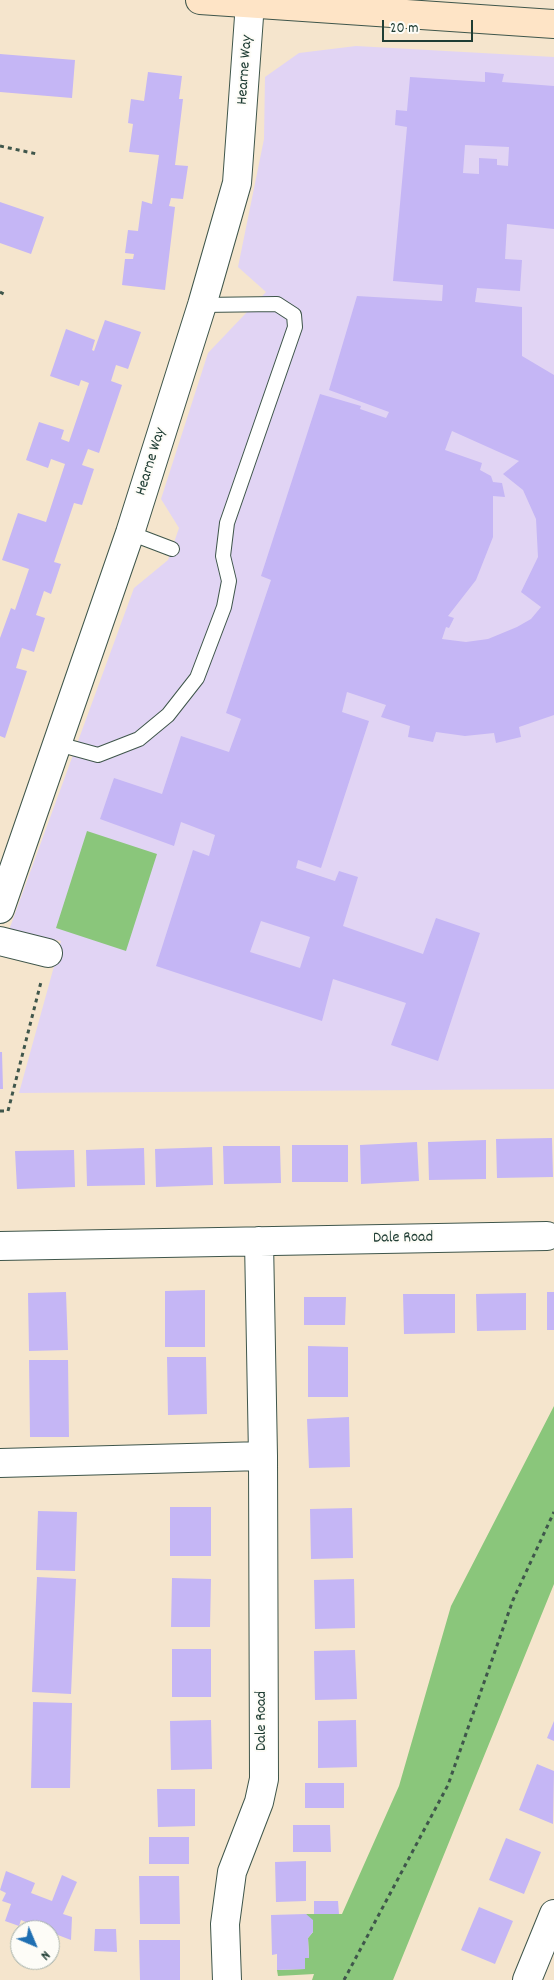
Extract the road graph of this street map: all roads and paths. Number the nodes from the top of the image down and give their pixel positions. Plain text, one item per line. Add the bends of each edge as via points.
1 (200, 0) edge
2 (250, 3) junction
3 (554, 24) edge
4 (0, 146) edge
5 (37, 154) dead end
6 (202, 305) junction
7 (130, 533) junction
8 (172, 549) dead end
9 (58, 744) junction
10 (0, 909) edge
11 (0, 941) edge
12 (48, 953) joint
13 (0, 1112) edge
14 (547, 1236) dead end
15 (259, 1242) junction
16 (0, 1246) edge
17 (262, 1456) junction
18 (0, 1463) edge
19 (554, 1512) edge
20 (554, 1914) edge
21 (227, 1980) edge
22 (344, 1980) edge
23 (527, 1980) edge

1 - 2 street
2 - 3 street
2 - 6 street, Hearne Way via 237,183
4 - 5 path
6 - 7 street, Hearne Way
6 - 9 lane via 277,304 294,314 295,327 228,523 223,556 229,581 224,608 197,678 168,715 139,739 98,755
7 - 8 lane
7 - 9 street, Hearne Way
9 - 10 street, Hearne Way
11 - 12 street
12 - 13 path via 8,1111
14 - 15 street, Dale Road
15 - 16 street, Dale Road
15 - 17 street, Dale Road
17 - 18 street
17 - 21 street, Dale Road via 264,1779 259,1802 232,1872 225,1924
19 - 22 path via 513,1600 448,1785
20 - 23 street

